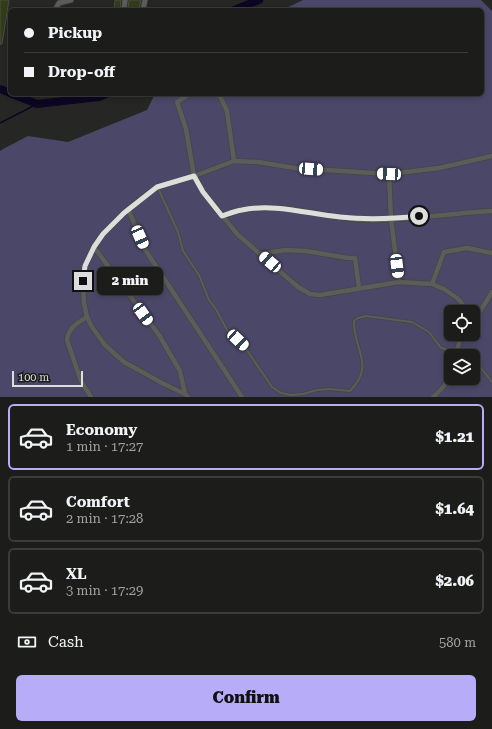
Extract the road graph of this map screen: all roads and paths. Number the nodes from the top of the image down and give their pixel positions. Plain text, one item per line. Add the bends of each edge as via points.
1 (71, 0) edge
2 (55, 8) edge
3 (187, 96) edge
4 (220, 96) edge
5 (492, 156) edge
6 (234, 161) junction
7 (389, 174) junction
8 (194, 176) junction
9 (157, 187) junction
10 (128, 210) junction
11 (492, 211) edge
12 (222, 216) junction
13 (391, 219) junction
14 (94, 247) junction
15 (492, 253) edge
16 (260, 254) junction
17 (399, 282) junction
18 (432, 284) junction
19 (359, 288) junction
20 (492, 292) edge
21 (464, 305) edge
22 (480, 311) edge
23 (87, 317) junction
24 (444, 349) edge
25 (480, 367) edge
26 (492, 382) edge
27 (445, 385) edge
28 (186, 395) edge
29 (91, 397) edge
30 (242, 397) edge
31 (433, 397) edge

1 - 2 street via 61,2
3 - 8 street via 177,102 186,129
4 - 6 street via 227,111
5 - 7 street via 439,168
6 - 7 street
6 - 8 street
7 - 13 street
8 - 9 street
8 - 12 street
9 - 10 street
9 - 24 lane via 178,232 183,251 199,275 209,300 231,335 244,346 272,387 281,394 303,394 317,390 350,392 357,384 363,369 362,356 353,331 354,321 358,318 366,316 412,322 429,332
10 - 14 street via 103,234
10 - 30 street via 146,251
11 - 13 street
12 - 13 street via 262,208 366,220
12 - 16 street via 238,235
13 - 17 street
14 - 23 street via 85,266 83,281
14 - 28 street via 159,335 180,372
15 - 18 street via 467,248 444,252
16 - 19 street via 298,287 310,294 320,295
16 - 19 street via 285,250 355,258
17 - 18 street
17 - 19 street
18 - 21 street via 444,289
20 - 22 street
23 - 28 street via 105,345 124,362
23 - 29 street via 73,326 67,340 81,381
25 - 26 lane
27 - 31 street

